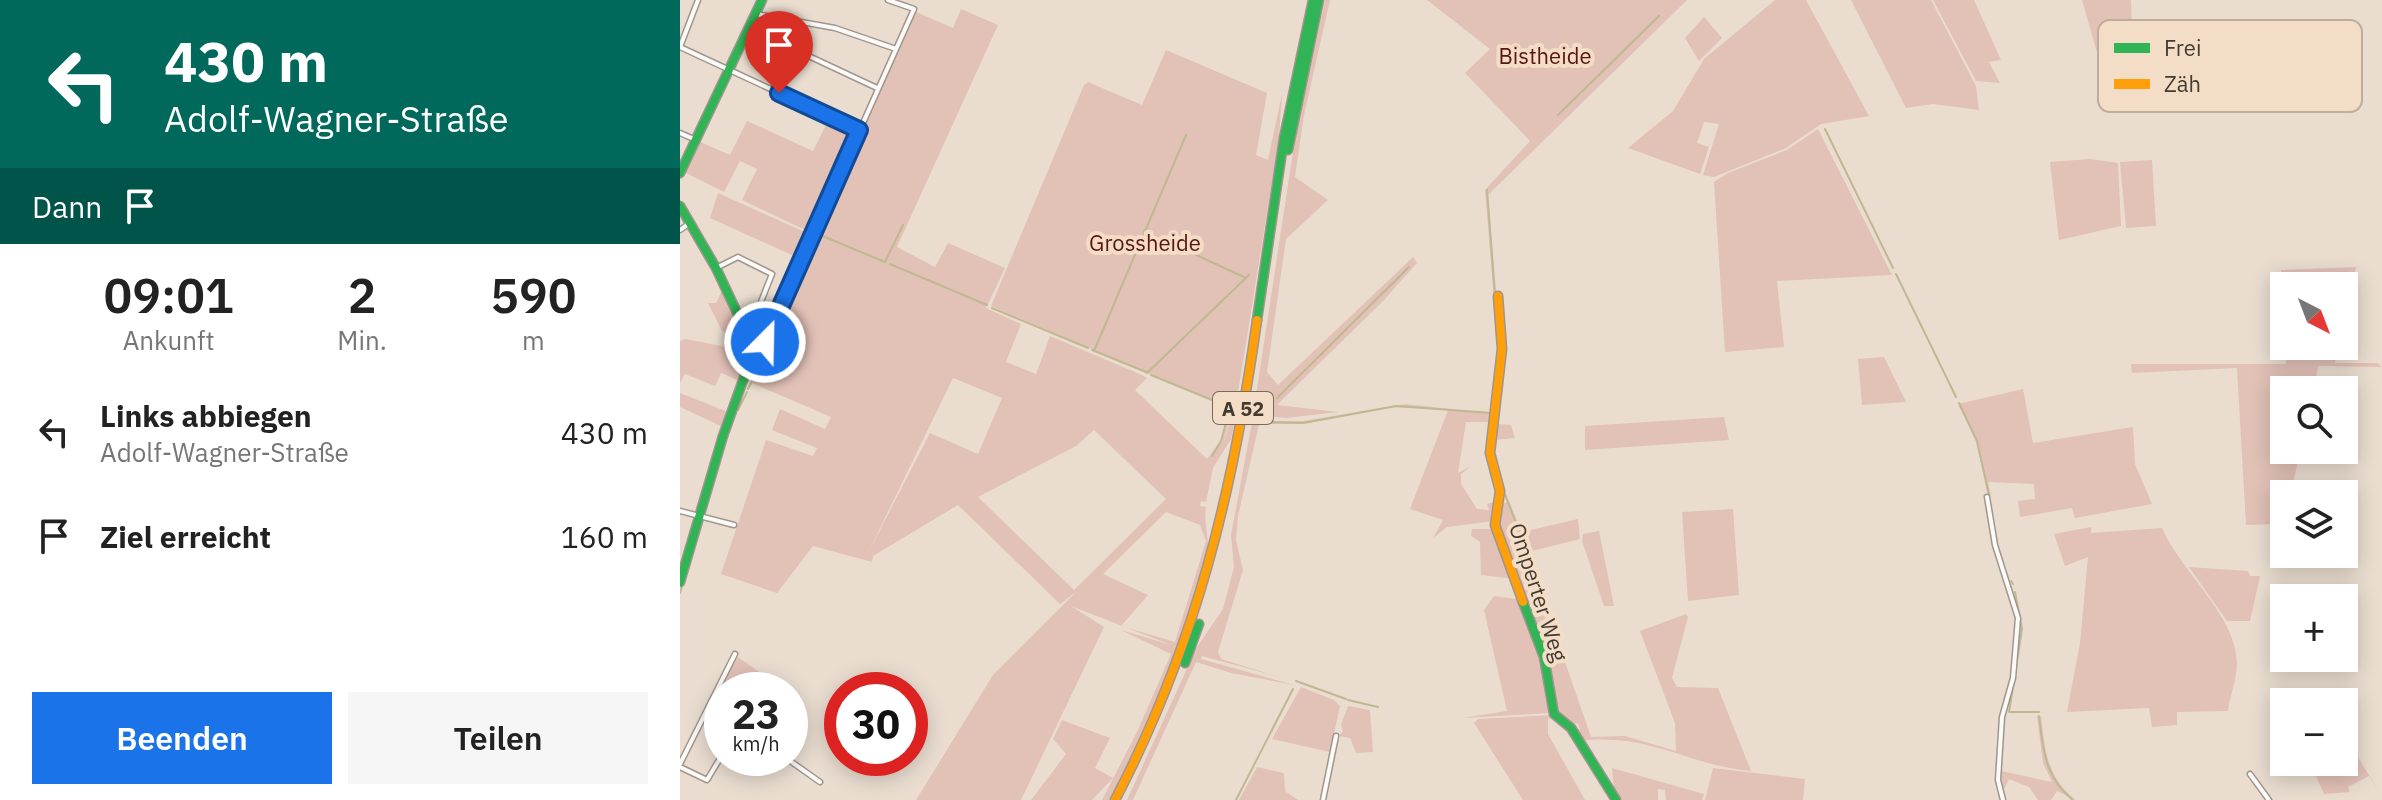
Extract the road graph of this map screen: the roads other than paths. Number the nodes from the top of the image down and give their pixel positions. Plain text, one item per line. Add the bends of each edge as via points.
1 (698, 0) edge
2 (762, 0) edge
3 (888, 0) edge
4 (1313, 0) edge
5 (1319, 0) edge
6 (756, 14) junction
7 (795, 21) junction
8 (749, 28) junction
9 (680, 47) edge
10 (787, 47) junction
11 (896, 49) junction
12 (729, 70) junction
13 (877, 88) junction
14 (859, 130) junction
15 (680, 133) edge
16 (696, 140) junction
17 (681, 169) edge
18 (680, 206) edge
19 (690, 223) junction
20 (680, 230) edge
21 (716, 268) junction
22 (1498, 296) dead end
23 (743, 325) junction
24 (751, 358) junction
25 (1987, 497) dead end
26 (680, 511) edge
27 (699, 516) junction
28 (734, 525) dead end
29 (684, 559) edge
30 (680, 582) edge
31 (735, 654) dead end
32 (1336, 736) dead end
33 (680, 765) edge
34 (808, 774) edge
35 (2250, 774) dead end
36 (709, 776) edge
37 (820, 782) dead end
38 (1115, 800) edge
39 (1122, 800) edge
40 (1323, 800) edge
41 (1616, 800) edge
42 (2003, 800) edge
43 (2269, 800) edge

1 - 9 street
2 - 6 main road
3 - 11 street via 914,9
4 - 38 main road, A 52 via 1293,87 1220,527 1175,673
5 - 39 main road, A 52 via 1226,528 1191,646
6 - 7 street
6 - 8 main road
7 - 10 street
7 - 11 street
8 - 10 street
8 - 12 main road
9 - 12 street
10 - 13 street
11 - 13 street
12 - 14 street
12 - 16 main road
13 - 14 street
14 - 24 street via 765,342
15 - 16 street
16 - 17 main road
18 - 19 main road
19 - 20 street
19 - 21 main road
21 - 23 main road
21 - 23 street via 738,257 772,274 755,317
22 - 41 main road, Omperter Weg via 1502,349 1490,453 1500,491 1495,525 1544,657 1554,714 1571,728
23 - 24 main road
24 - 27 main road
25 - 42 street via 1995,545 2018,618 2013,678 2002,717 1998,780
26 - 27 street
27 - 28 street
27 - 29 main road
29 - 30 main road
31 - 33 street
32 - 40 street
33 - 36 street via 707,780
34 - 37 street
35 - 43 street

